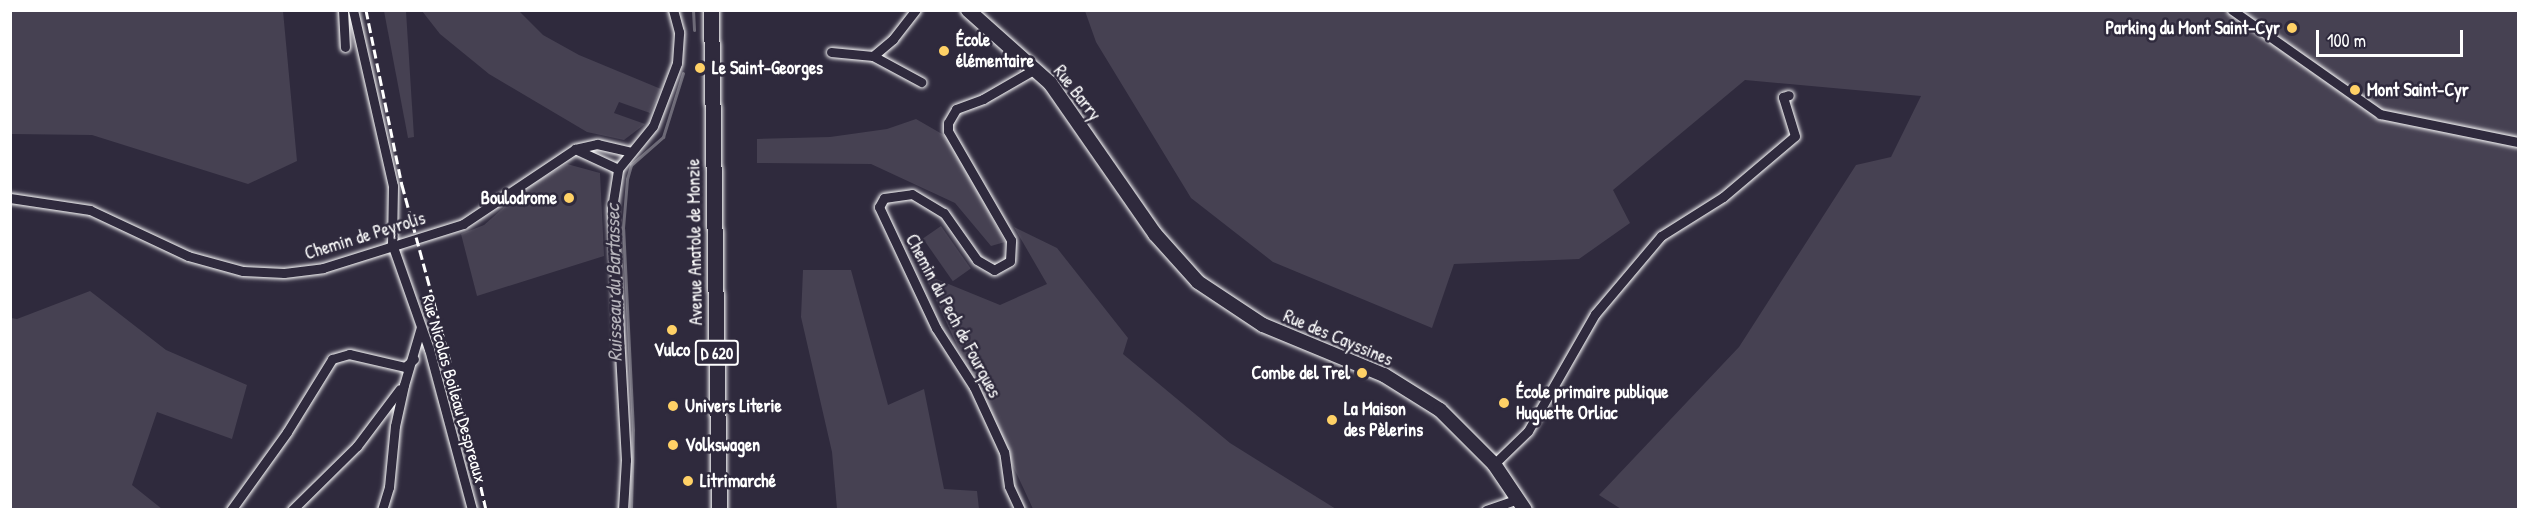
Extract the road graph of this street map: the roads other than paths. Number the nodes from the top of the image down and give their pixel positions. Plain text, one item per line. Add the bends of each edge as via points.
1 (343, 10) edge
2 (353, 10) edge
3 (673, 10) edge
4 (711, 10) edge
5 (916, 10) edge
6 (968, 10) edge
7 (2232, 10) edge
8 (345, 47) dead end
9 (831, 52) dead end
10 (873, 56) junction
11 (1035, 69) junction
12 (921, 82) dead end
13 (1789, 95) dead end
14 (2518, 142) edge
15 (575, 149) junction
16 (631, 152) junction
17 (618, 169) junction
18 (10, 198) edge
19 (1140, 213) joint
20 (392, 244) junction
21 (421, 327) junction
22 (414, 359) junction
23 (404, 385) junction
24 (1494, 464) junction
25 (1522, 504) edge
26 (231, 510) edge
27 (292, 510) edge
28 (382, 510) edge
29 (472, 510) edge
30 (624, 510) edge
31 (719, 510) edge
32 (1020, 510) edge
33 (1486, 510) edge

1 - 8 street
2 - 20 street via 393,186
3 - 16 street via 679,32 676,63 653,126
4 - 31 main road, Avenue Anatole de Monzie / D 620
5 - 10 street via 893,39
6 - 11 street, Rue Barry
7 - 14 street via 2379,114
9 - 10 street
10 - 12 street
11 - 19 street, Rue Barry via 1068,106
11 - 32 street, Chemin du Pech de Fourques via 983,99 956,108 948,123 948,131 1011,240 1010,261 994,270 977,260 944,213 912,194 890,196 879,207 936,328 974,387 1004,452 1009,486
13 - 24 street via 1784,97 1795,136 1723,197 1661,236 1595,314 1528,430
15 - 16 street, Chemin de Peyrolis via 597,144
15 - 17 street
15 - 20 street, Chemin de Peyrolis via 463,224
16 - 17 street
17 - 30 street via 612,208 626,460
18 - 20 street, Chemin de Peyrolis via 90,210 181,254 251,272 310,270
19 - 24 street, Rue des Cayssines via 1171,256 1198,282 1263,325 1384,375 1422,398 1450,418
20 - 21 street, Rue Nicolas Boileau Despreaux
21 - 22 street
21 - 29 street, Rue Nicolas Boileau Despreaux
22 - 23 street
22 - 26 street via 405,367 348,354 332,359 287,432
23 - 27 street via 357,446
23 - 28 street
24 - 25 street, Rue des Cayssines
25 - 33 street

